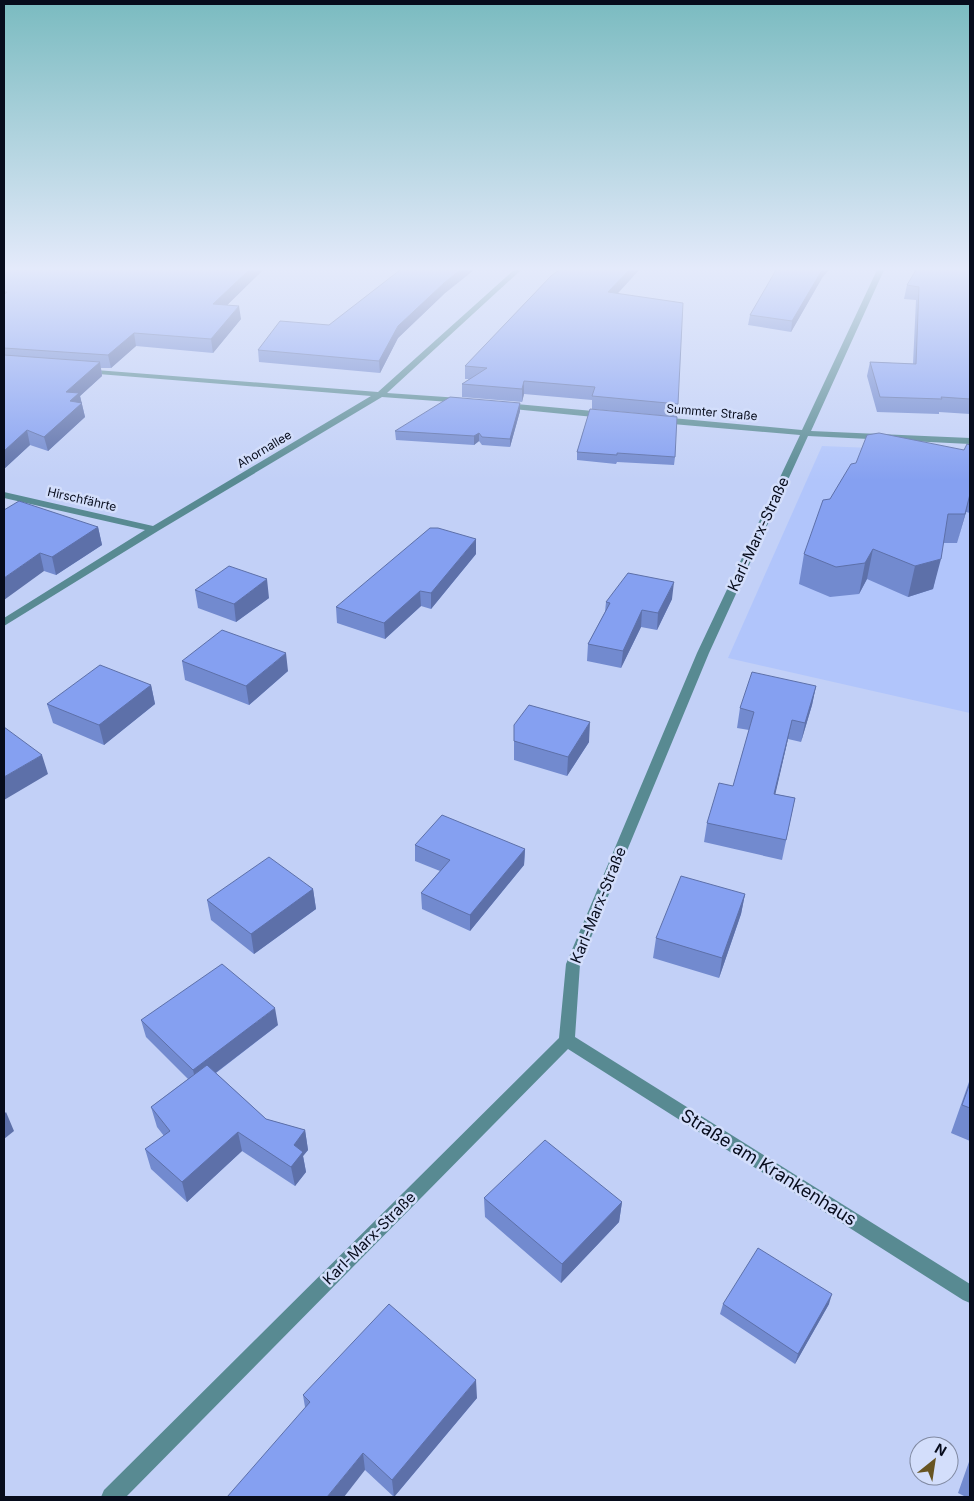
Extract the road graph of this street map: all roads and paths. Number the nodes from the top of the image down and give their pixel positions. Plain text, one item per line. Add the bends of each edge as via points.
1 (441, 340) edge
2 (848, 340) edge
3 (73, 370) edge
4 (381, 394) junction
5 (470, 402) edge
6 (499, 405) edge
7 (617, 416) edge
8 (647, 419) edge
9 (804, 433) junction
10 (970, 441) edge
11 (4, 495) edge
12 (154, 529) junction
13 (4, 623) edge
14 (567, 1040) junction
15 (970, 1294) edge
16 (111, 1497) edge

1 - 4 street, Ahornallee
2 - 9 street, Karl-Marx-Straße
3 - 4 street
4 - 5 street
4 - 12 street, Ahornallee
6 - 7 street
8 - 9 street, Summter Straße
9 - 10 street, Summter Straße
9 - 14 street, Karl-Marx-Straße via 703,653 573,964
11 - 12 street, Hirschfährte
12 - 13 street, Ahornallee
14 - 15 street, Straße am Krankenhaus
14 - 16 street, Karl-Marx-Straße

